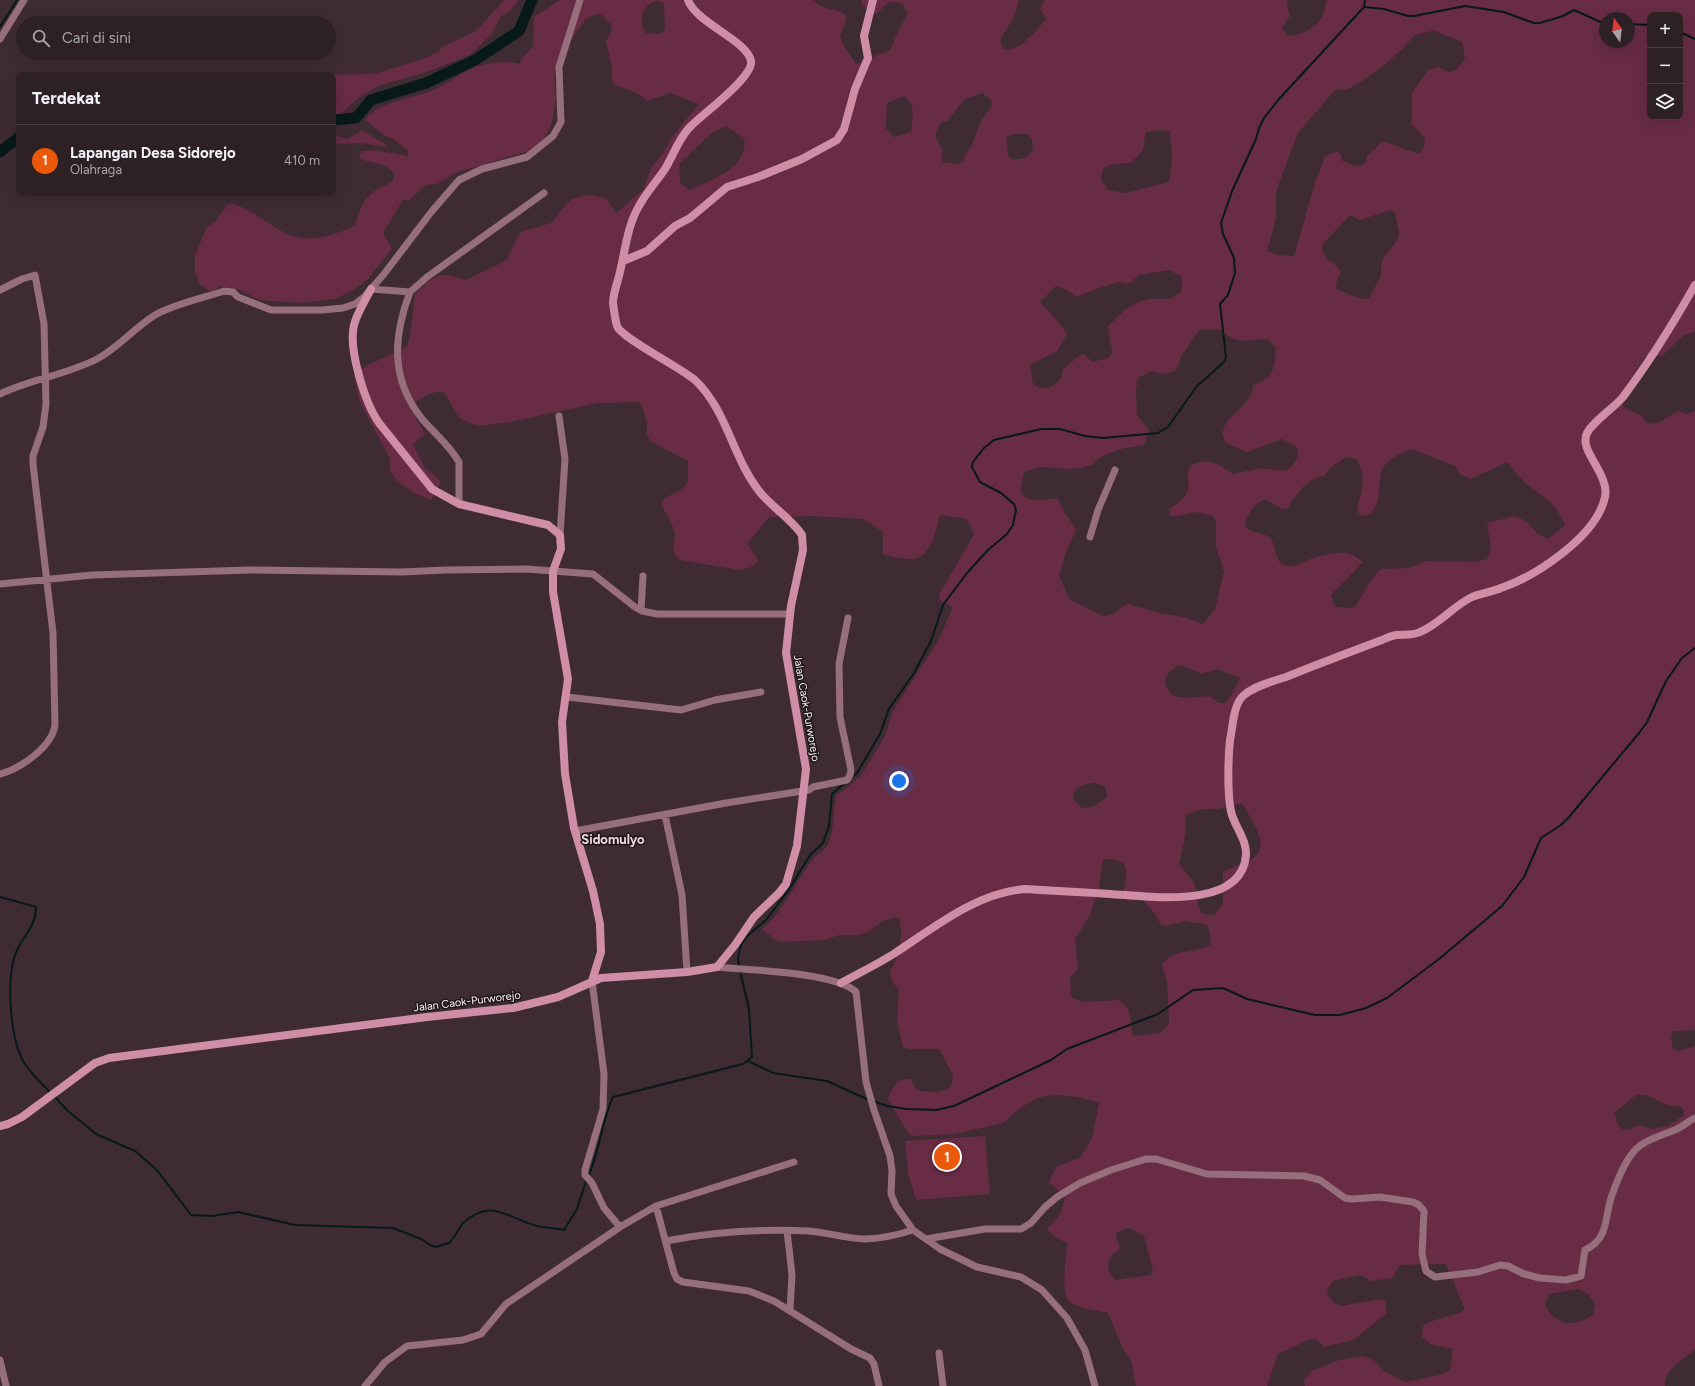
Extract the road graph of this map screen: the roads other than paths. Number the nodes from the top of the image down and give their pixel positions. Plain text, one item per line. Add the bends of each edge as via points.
1 (24, 0) edge
2 (580, 0) edge
3 (688, 0) edge
4 (873, 0) edge
5 (0, 39) edge
6 (544, 193) dead end
7 (623, 261) junction
8 (1695, 285) edge
9 (374, 289) junction
10 (0, 290) edge
11 (410, 292) junction
12 (46, 377) junction
13 (0, 394) edge
14 (559, 416) dead end
15 (1115, 470) dead end
16 (459, 503) junction
17 (559, 532) junction
18 (1090, 537) dead end
19 (553, 571) junction
20 (643, 576) dead end
21 (45, 579) junction
22 (0, 584) edge
23 (641, 610) junction
24 (790, 614) junction
25 (848, 618) dead end
26 (761, 692) dead end
27 (567, 697) junction
28 (0, 774) edge
29 (803, 791) junction
30 (665, 815) junction
31 (575, 831) junction
32 (716, 967) junction
33 (687, 972) junction
34 (592, 981) junction
35 (841, 983) junction
36 (1695, 1118) edge
37 (0, 1126) edge
38 (794, 1162) dead end
39 (656, 1206) junction
40 (620, 1227) junction
41 (913, 1230) junction
42 (787, 1232) junction
43 (926, 1239) junction
44 (666, 1241) junction
45 (790, 1310) junction
46 (940, 1353) dead end
47 (0, 1360) edge
48 (6, 1386) edge
49 (364, 1386) edge
50 (879, 1386) edge
51 (943, 1386) edge
52 (1094, 1386) edge

1 - 5 street
2 - 9 street via 559,67 562,115 559,128 546,144 527,157 482,168 458,180
3 - 7 street, Jalan Caok-Purworejo via 696,14 720,30 749,55 751,65 738,85 689,128 680,141 638,207
4 - 7 street via 864,36 868,58 855,89 844,129 837,140 802,159 727,187 690,218 674,226 647,251
6 - 11 street
7 - 24 street, Jalan Caok-Purworejo via 613,301 618,328 626,337 696,381 718,411 742,463 759,492 802,535 802,550
8 - 35 street via 1673,321 1666,338 1651,355 1641,373 1614,408 1587,433 1588,452 1602,475 1606,496 1594,520 1563,553 1542,569 1502,588 1461,603 1419,633 1408,636 1396,635 1244,695 1236,709 1229,748 1231,815 1244,842 1246,853 1238,878 1214,891 1175,898 1010,890 976,903 941,922 893,954
9 - 11 street
9 - 12 street via 355,304 322,310 271,310 238,297 233,292 224,291 163,311 97,359
9 - 16 street via 357,316 353,336 358,365 372,411 432,489
10 - 12 street via 36,275 44,324
11 - 16 street via 398,331 399,369 415,409 460,462
12 - 13 street
12 - 21 street via 45,415 33,456
14 - 17 street via 565,459
15 - 18 street
16 - 17 street via 548,525
17 - 19 street via 561,550
19 - 21 street via 250,570
19 - 23 street via 593,574
19 - 27 street via 556,614 567,665
20 - 23 street
21 - 22 street
21 - 28 street via 53,633 54,733 49,741 24,763
23 - 24 street via 657,614
24 - 29 street, Jalan Caok-Purworejo via 786,653 806,769
25 - 29 street via 838,664 840,717 851,772 845,781
26 - 27 street via 715,700 681,710
27 - 31 street via 562,722 565,774
29 - 30 street
29 - 32 street, Jalan Caok-Purworejo via 797,846 786,884 754,917
30 - 31 street
30 - 33 street via 682,895
31 - 34 street via 600,924 601,952
32 - 33 street, Jalan Caok-Purworejo
32 - 35 street via 746,968
33 - 34 street, Jalan Caok-Purworejo via 601,978
34 - 37 street, Jalan Caok-Purworejo via 558,997 513,1008 427,1016 109,1058 95,1063 22,1117
34 - 40 street via 604,1074 603,1109 585,1175 592,1183 599,1200
35 - 41 street via 854,989 858,995 861,1050 870,1096 891,1162 892,1200
36 - 43 street via 1637,1148 1628,1159 1612,1194 1603,1233 1595,1244 1585,1250 1581,1276 1566,1280 1540,1278 1500,1265 1478,1272 1435,1277 1426,1270 1422,1254 1424,1211 1413,1202 1380,1197 1346,1198 1320,1180 1304,1176 1207,1174 1156,1159 1146,1159 1111,1170 1080,1183 1057,1197 1031,1223 1021,1229 985,1229
38 - 39 street
39 - 40 street
39 - 44 street
40 - 49 street via 506,1304 480,1334 463,1340 407,1346 385,1362
41 - 42 street via 864,1239
41 - 43 street
42 - 44 street via 700,1234
42 - 45 street via 792,1281
43 - 52 street via 952,1256 978,1267 1021,1278 1042,1290 1071,1324 1087,1354
44 - 45 street via 674,1273 680,1280 749,1291
45 - 50 street via 851,1349 870,1358
46 - 51 street
47 - 48 street

